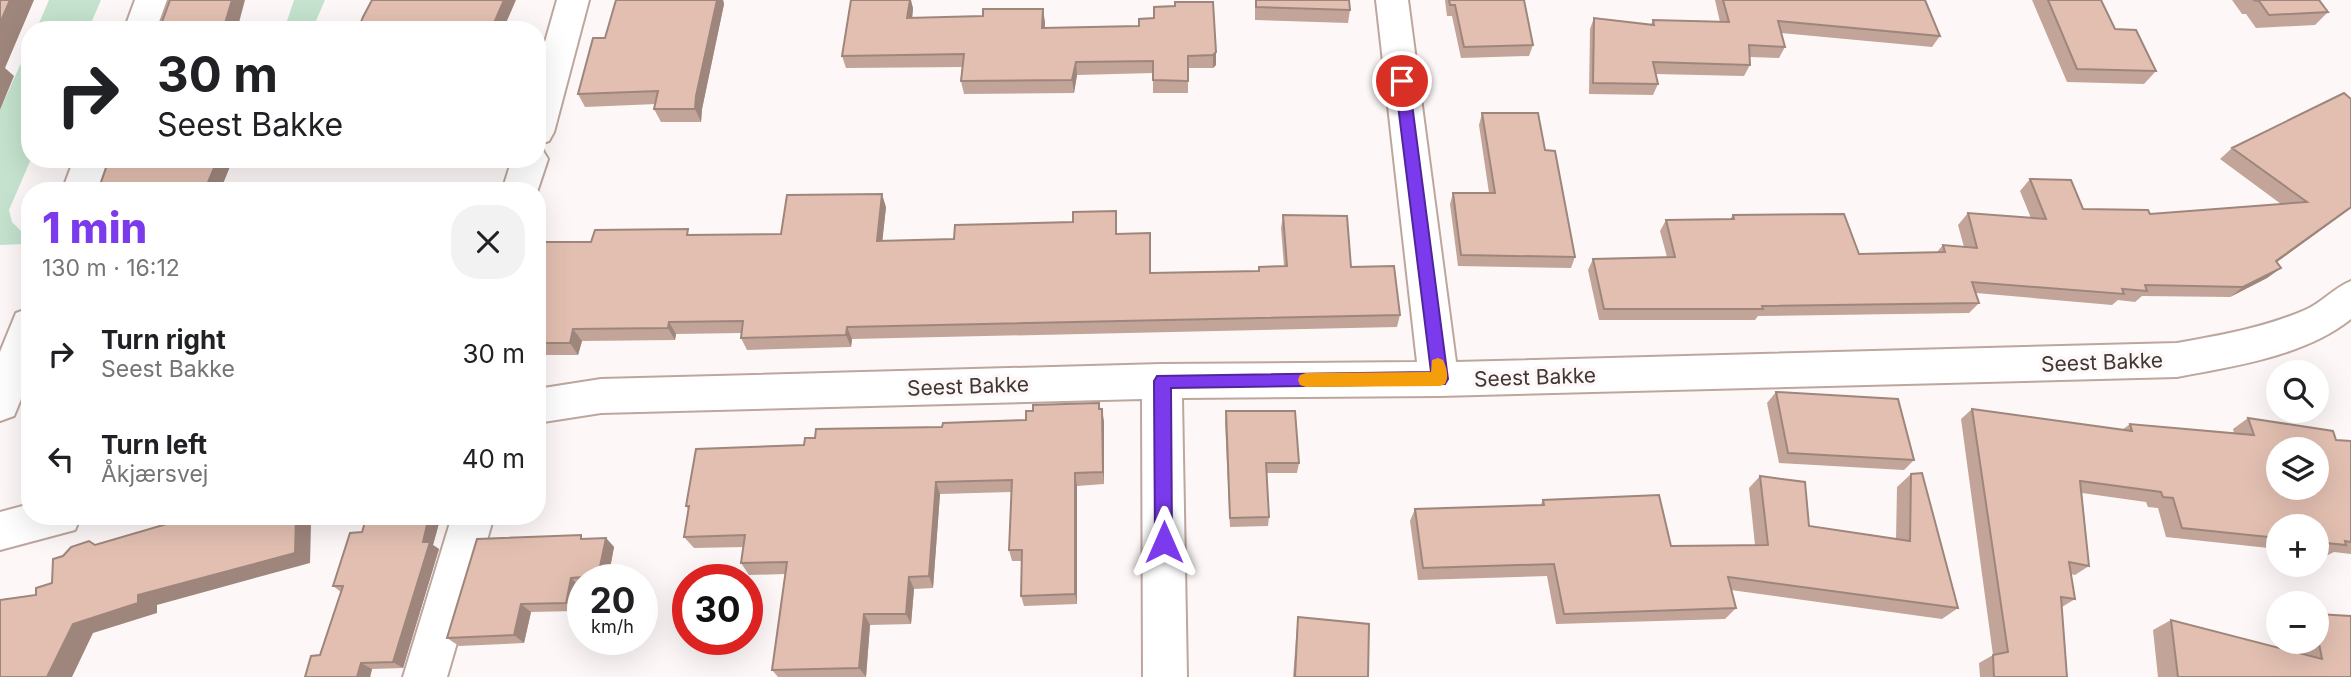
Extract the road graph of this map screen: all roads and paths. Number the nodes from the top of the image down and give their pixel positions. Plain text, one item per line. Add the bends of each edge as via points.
1 (151, 0) edge
2 (573, 0) edge
3 (1392, 0) edge
4 (143, 21) edge
5 (546, 99) edge
6 (2351, 297) edge
7 (21, 348) edge
8 (1440, 379) junction
9 (1162, 381) junction
10 (0, 404) edge
11 (546, 405) edge
12 (24, 525) edge
13 (470, 525) edge
14 (0, 531) edge
15 (425, 677) edge
16 (1165, 677) edge

1 - 4 street
2 - 5 street
3 - 8 street
6 - 8 street, Seest Bakke via 2322,320 2254,346 2177,360
7 - 10 street
8 - 9 street, Seest Bakke
9 - 11 street, Seest Bakke via 601,396
9 - 16 street
12 - 14 street
13 - 15 street

